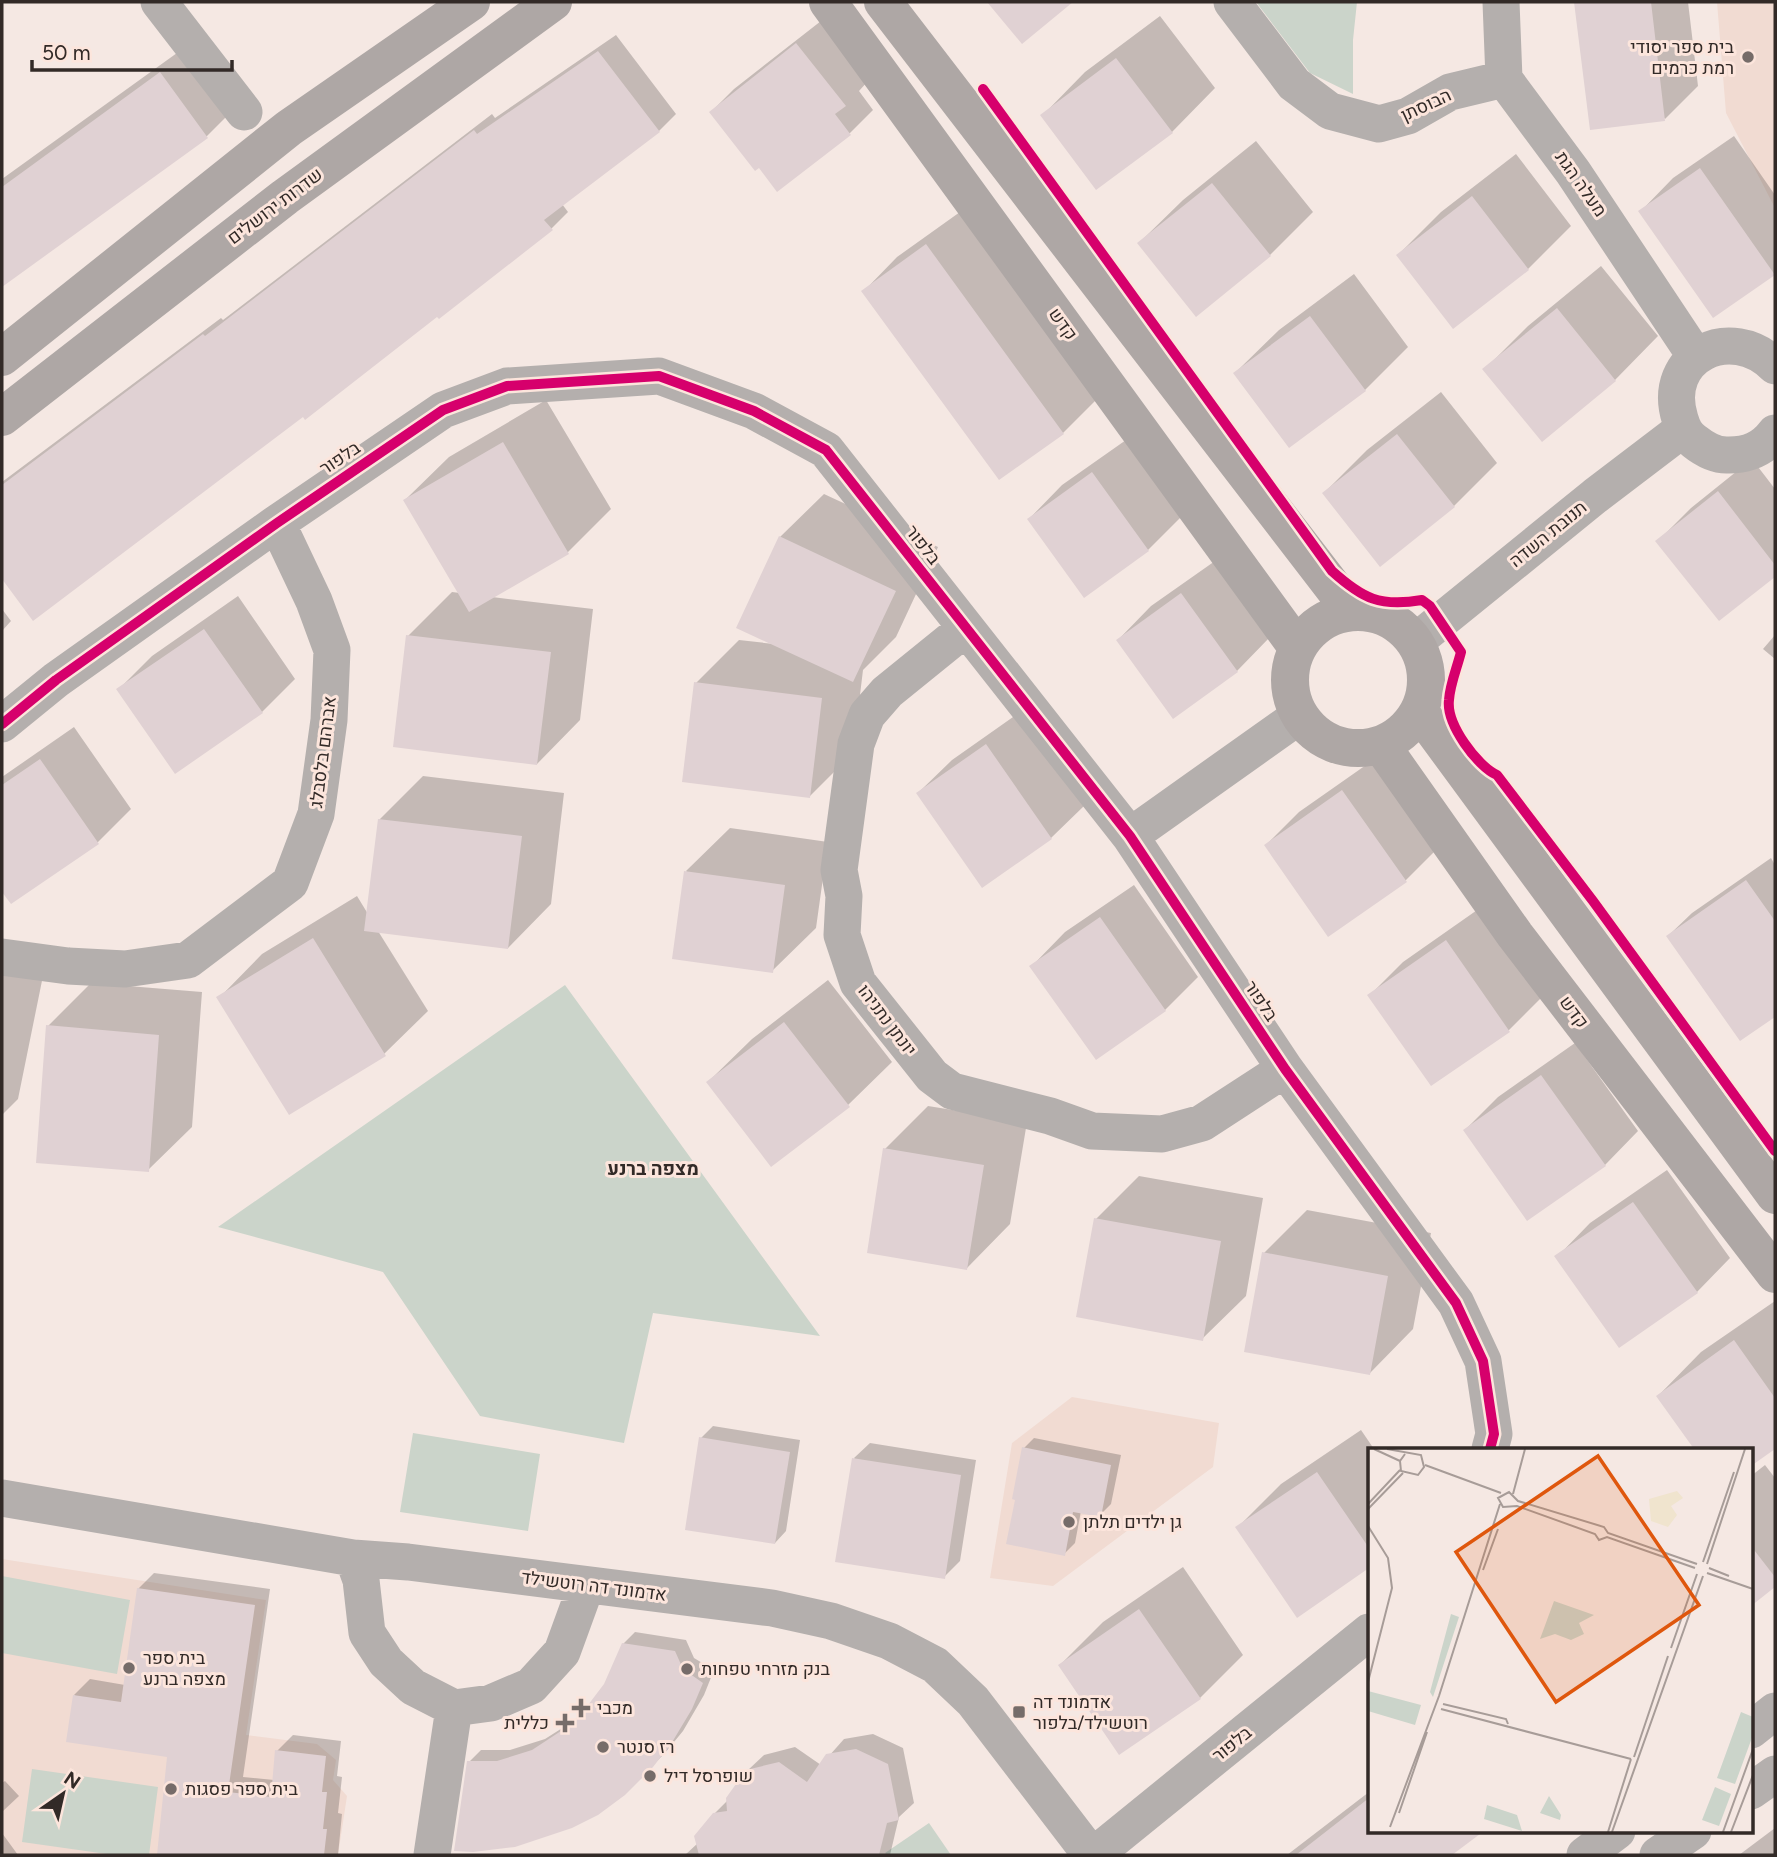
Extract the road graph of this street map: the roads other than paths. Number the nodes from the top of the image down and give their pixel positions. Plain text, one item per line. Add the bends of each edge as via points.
1 (159, 2) edge
2 (471, 2) edge
3 (553, 2) edge
4 (828, 2) edge
5 (883, 2) edge
6 (1232, 2) edge
7 (1501, 2) edge
8 (1504, 79) junction
9 (268, 145) junction
10 (2, 357) edge
11 (1696, 357) junction
12 (1772, 357) edge
13 (2, 417) edge
14 (1683, 429) junction
15 (1771, 449) edge
16 (277, 523) junction
17 (1352, 612) junction
18 (966, 628) junction
19 (1415, 642) junction
20 (1297, 647) junction
21 (1420, 712) junction
22 (1299, 716) junction
23 (2, 724) edge
24 (1381, 746) junction
25 (1130, 836) junction
26 (2, 957) edge
27 (1285, 1069) junction
28 (1775, 1195) edge
29 (1775, 1274) edge
30 (1490, 1448) edge
31 (2, 1498) edge
32 (354, 1558) junction
33 (586, 1586) junction
34 (1368, 1633) edge
35 (454, 1708) junction
36 (1775, 1711) edge
37 (1752, 1729) edge
38 (1775, 1774) edge
39 (1752, 1790) edge
40 (1616, 1832) edge
41 (1692, 1832) edge
42 (432, 1855) edge
43 (1093, 1855) edge
44 (1585, 1855) edge
45 (1658, 1855) edge

1 - 9 street via 255,103
2 - 9 main road
3 - 13 main road, שדרות ירושלים via 285,197
4 - 20 main road, קדש
5 - 17 main road
6 - 8 street, הבוסתן via 1294,84 1330,111 1379,124 1408,116 1450,92
7 - 8 street
8 - 11 street, מעלה הגת via 1573,172
9 - 10 main road
11 - 12 street via 1729,344
11 - 14 street via 1677,386 1675,404
14 - 15 street via 1704,449 1723,456
14 - 19 street, תנובת השדה
16 - 18 street, בלפור via 443,410 506,386 659,376 754,411 826,450
16 - 23 street, בלפור via 56,680
16 - 26 street, אברהם בלסבלג via 332,650 329,720 316,814 290,883 188,960 125,969
17 - 19 main road via 1388,618
17 - 20 main road via 1330,617
18 - 25 street, בלפור
18 - 27 street, יונתן נתניהו via 887,692 867,715 856,744 839,870 844,896 842,935 858,983 932,1076 952,1091 1092,1131 1163,1134 1202,1123
19 - 21 main road via 1427,677
20 - 22 main road via 1290,670
21 - 24 main road via 1409,727
21 - 28 main road
22 - 24 main road via 1334,745
22 - 25 street
24 - 29 main road, קדש via 1515,935
25 - 27 street, בלפור
27 - 30 street, בלפור via 1456,1303 1483,1361 1494,1434
31 - 32 street, אדמונד דה רוטשילד
32 - 33 street, אדמונד דה רוטשילד
32 - 35 street via 367,1633 386,1662 413,1687
33 - 35 street via 562,1651 531,1686 491,1703
33 - 43 street, אדמונד דה רוטשילד via 772,1608 831,1621 889,1641 935,1665 974,1700
34 - 43 street, בלפור
35 - 42 street
36 - 37 street
38 - 39 street
40 - 44 street
41 - 45 street

